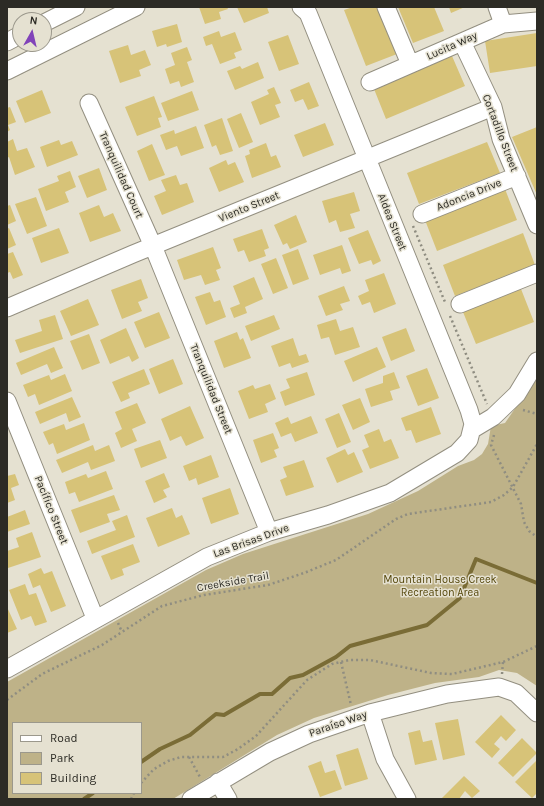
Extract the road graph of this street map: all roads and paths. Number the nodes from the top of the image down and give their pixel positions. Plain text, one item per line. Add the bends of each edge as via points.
1 (76, 7) edge
2 (136, 7) edge
3 (386, 7) edge
4 (497, 7) edge
5 (306, 9) edge
6 (52, 19) edge
7 (537, 21) edge
8 (503, 24) junction
9 (462, 42) junction
10 (410, 64) junction
11 (7, 72) edge
12 (370, 82) dead end
13 (89, 103) dead end
14 (493, 108) junction
15 (366, 158) junction
16 (517, 176) junction
17 (422, 214) dead end
18 (537, 225) edge
19 (153, 246) junction
20 (537, 273) edge
21 (460, 304) dead end
22 (7, 308) edge
23 (537, 361) edge
24 (7, 401) edge
25 (473, 431) junction
26 (537, 444) edge
27 (513, 487) junction
28 (269, 532) junction
29 (537, 537) edge
30 (95, 618) junction
31 (537, 646) edge
32 (341, 662) junction
33 (7, 669) edge
34 (7, 700) edge
35 (537, 713) edge
36 (362, 715) junction
37 (188, 757) junction
38 (142, 782) edge
39 (212, 786) junction
40 (191, 799) edge
41 (228, 799) edge
42 (407, 799) edge

1 - 6 street
2 - 11 street
3 - 10 street
4 - 8 street
5 - 15 street, Aldea Street
7 - 8 street, Lucita Way
8 - 9 street, Lucita Way
9 - 10 street, Lucita Way
9 - 14 street, Cortadillo Street
10 - 12 street, Lucita Way
13 - 19 street, Tranquilidad Court
14 - 15 street, Viento Street
14 - 16 street, Cortadillo Street via 501,139
15 - 19 street, Viento Street
15 - 25 street, Aldea Street via 469,410
16 - 17 street, Adoncia Drive
16 - 18 street, Cortadillo Street
19 - 22 street, Viento Street
19 - 28 street, Tranquilidad Street
20 - 21 street
23 - 25 street via 517,394 493,417
24 - 30 street, Pacífico Street
25 - 28 street, Las Brisas Drive via 470,440 457,453 390,493
26 - 27 path, Creekside Trail
27 - 29 path via 522,504 524,522 529,531
27 - 34 path, Creekside Trail via 492,502 422,511 396,519 336,560 297,576 268,585 204,595 162,606 102,645 42,674
28 - 30 street, Las Brisas Drive via 207,557
30 - 33 street, Las Brisas Drive
31 - 32 path via 503,662 452,674 431,673 370,660
32 - 36 path
32 - 37 path via 325,667 315,674 256,736 238,749 222,756
35 - 36 street, Paraíso Way via 516,693 499,687 447,694
36 - 39 street, Paraíso Way via 309,734 270,752
36 - 42 street
37 - 38 path via 164,763
37 - 39 path
39 - 40 street, Paraíso Way
39 - 41 street

